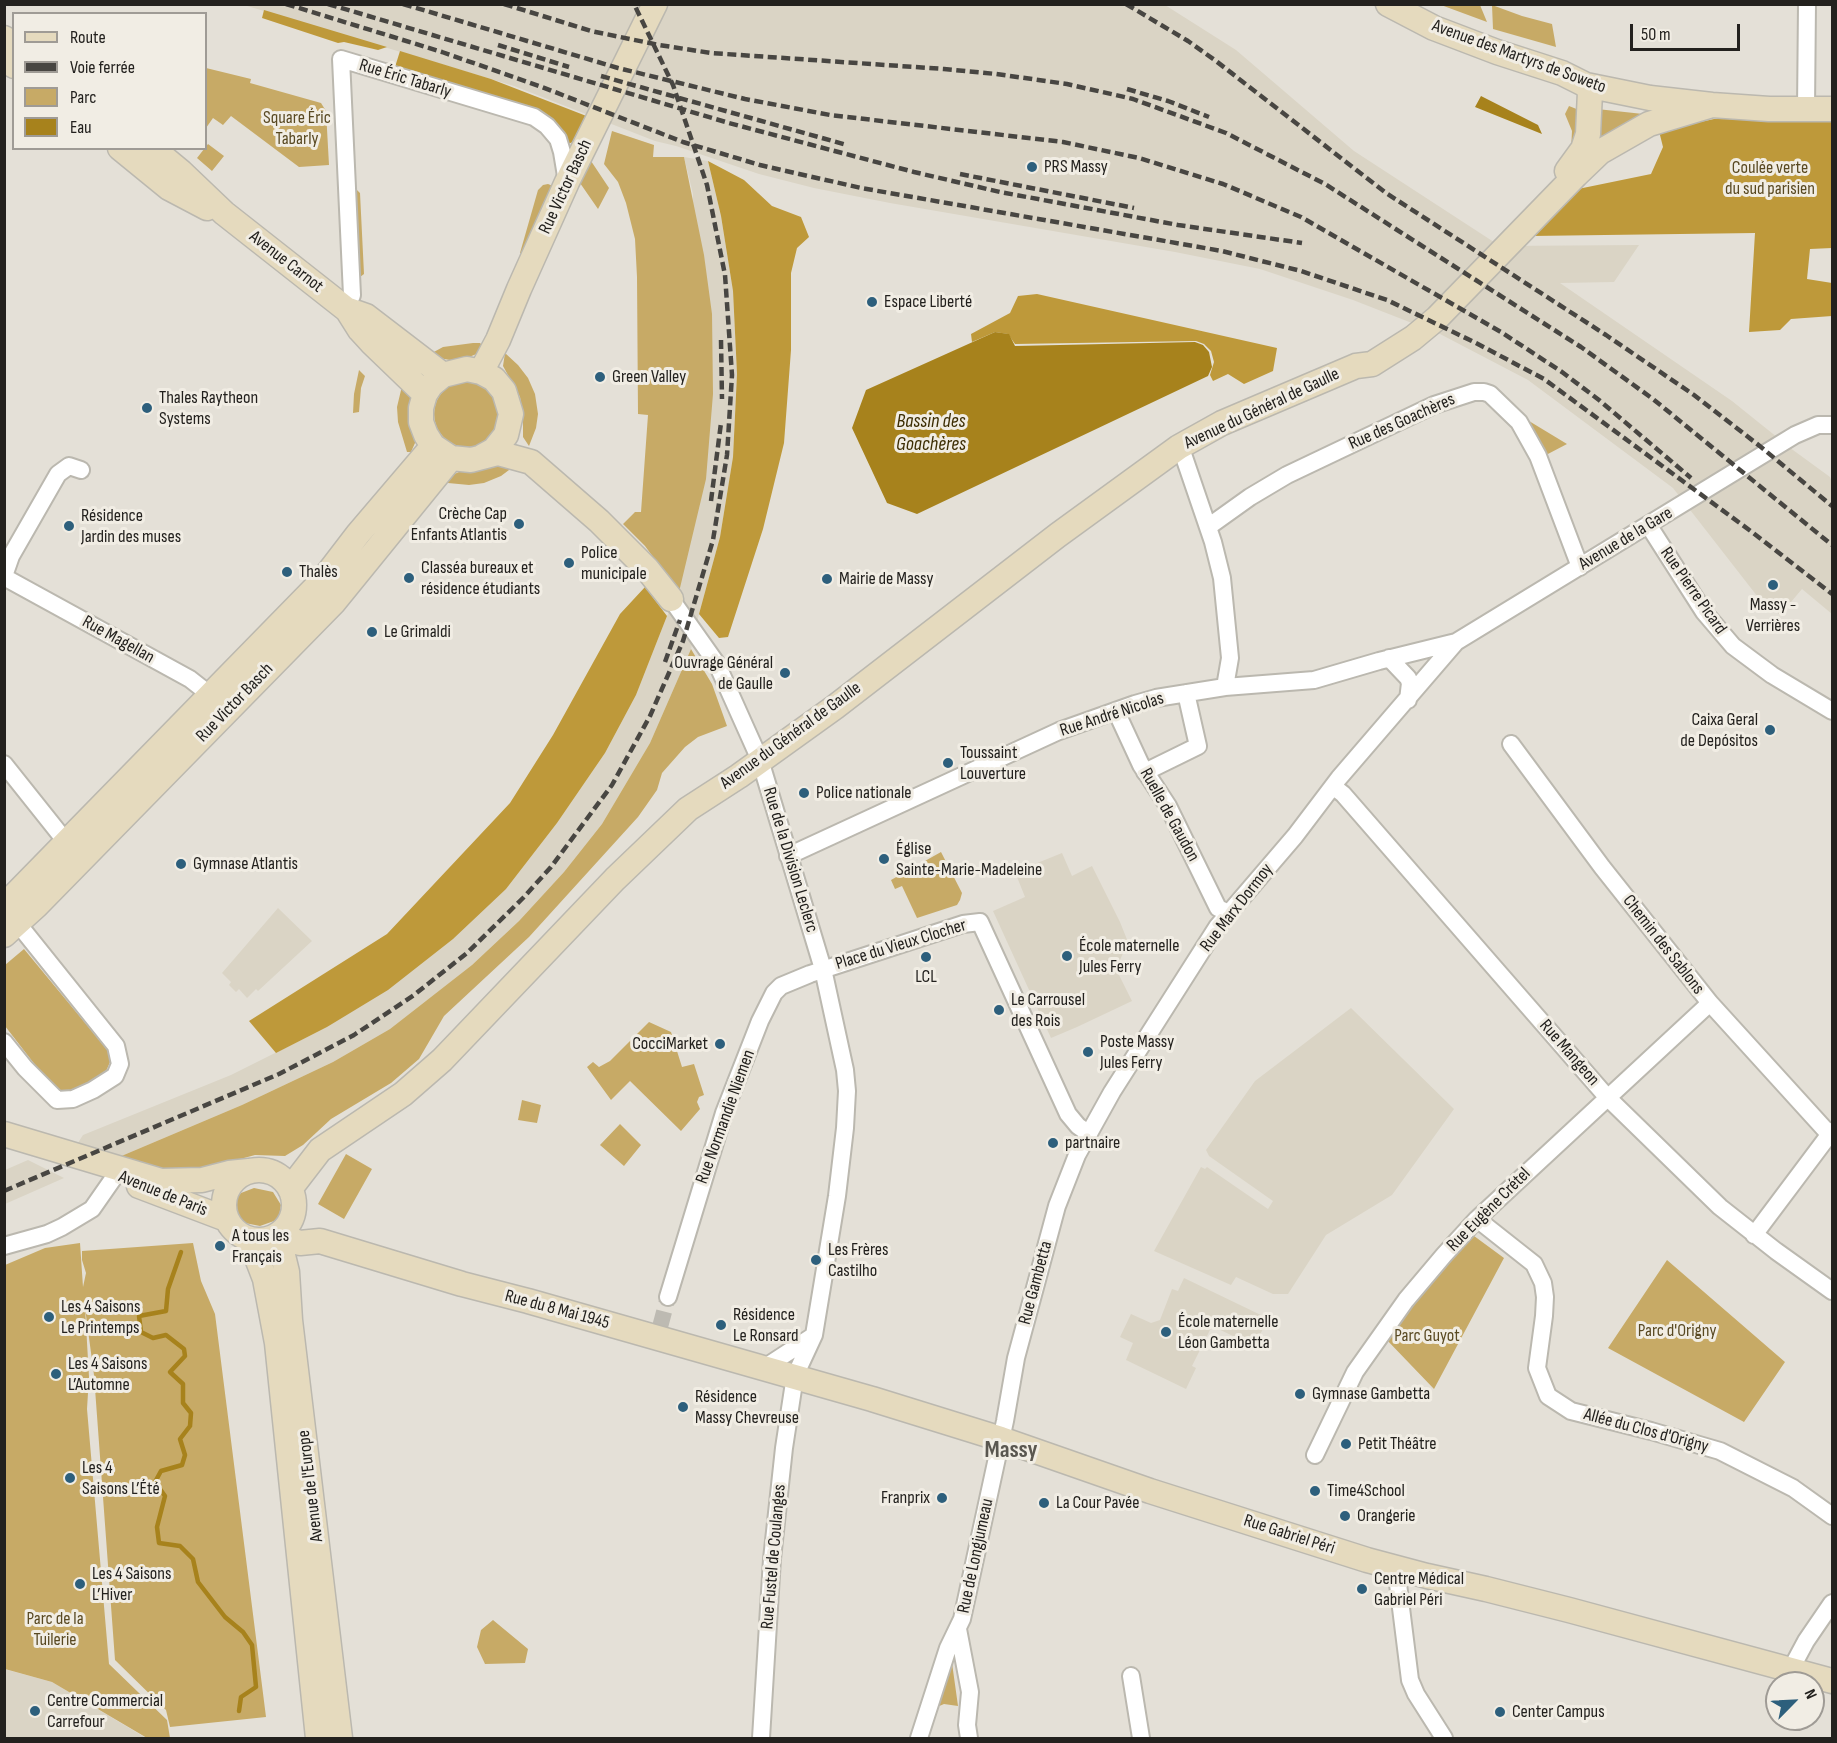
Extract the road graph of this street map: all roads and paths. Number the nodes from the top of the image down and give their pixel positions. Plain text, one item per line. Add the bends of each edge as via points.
1 (655, 4) edge
2 (1388, 4) edge
3 (1806, 4) edge
4 (1595, 87) junction
5 (1712, 105) junction
6 (1806, 109) junction
7 (1833, 109) edge
8 (122, 150) edge
9 (154, 150) edge
10 (567, 182) junction
11 (224, 213) junction
12 (347, 310) junction
13 (1356, 366) junction
14 (481, 372) junction
15 (443, 375) junction
16 (425, 394) junction
17 (511, 414) junction
18 (1833, 425) edge
19 (442, 452) junction
20 (483, 456) junction
21 (1184, 457) dead end
22 (531, 462) junction
23 (81, 470) dead end
24 (1649, 526) junction
25 (1208, 527) junction
26 (1580, 567) junction
27 (4, 576) edge
28 (671, 599) joint
29 (1456, 642) junction
30 (1389, 658) junction
31 (1225, 687) junction
32 (1186, 693) junction
33 (1408, 700) junction
34 (219, 702) junction
35 (1116, 711) junction
36 (1833, 711) edge
37 (1511, 744) dead end
38 (760, 759) junction
39 (4, 764) edge
40 (1145, 772) junction
41 (1334, 787) junction
42 (67, 843) junction
43 (788, 856) junction
44 (1229, 913) junction
45 (8, 918) edge
46 (823, 969) junction
47 (1710, 1003) junction
48 (4, 1042) edge
49 (1607, 1097) junction
50 (1088, 1133) junction
51 (1831, 1133) edge
52 (4, 1134) edge
53 (108, 1170) junction
54 (249, 1171) junction
55 (292, 1197) junction
56 (226, 1219) junction
57 (1477, 1219) junction
58 (1754, 1234) junction
59 (278, 1235) junction
60 (250, 1240) junction
61 (320, 1241) junction
62 (4, 1246) edge
63 (1833, 1291) edge
64 (668, 1297) tunnel mouth
65 (814, 1335) junction
66 (764, 1368) junction
67 (795, 1377) junction
68 (1001, 1438) junction
69 (1315, 1455) dead end
70 (1833, 1516) edge
71 (1396, 1568) junction
72 (1833, 1603) edge
73 (958, 1629) junction
74 (1791, 1669) junction
75 (1131, 1676) dead end
76 (1833, 1681) edge
77 (318, 1738) edge
78 (340, 1738) edge
79 (761, 1738) edge
80 (919, 1738) edge
81 (969, 1738) edge
82 (1141, 1738) edge
83 (1444, 1738) edge

1 - 10 street, Rue Victor Basch
2 - 4 street, Avenue des Martyrs de Soweto via 1434,28
3 - 6 street
4 - 5 street, Avenue des Martyrs de Soweto
4 - 13 street, Avenue du Général de Gaulle via 1590,92 1588,134 1566,173 1427,316
5 - 6 street, Avenue des Martyrs de Soweto
5 - 13 street, Avenue du Général de Gaulle via 1649,124 1600,152 1437,318 1372,364
6 - 7 street, Avenue des Martyrs de Soweto
8 - 11 street, Avenue Carnot via 169,188
9 - 11 street, Avenue Carnot
10 - 12 street, Rue Éric Tabarly via 558,139 534,117 340,59 351,295
10 - 14 street, Rue Victor Basch
11 - 12 street, Avenue Carnot
12 - 15 street, Avenue Carnot via 366,316
12 - 16 street, Avenue Carnot via 371,342
13 - 38 street, Avenue du Général de Gaulle via 1222,423 1179,447 835,707
14 - 15 street via 467,369
14 - 17 street via 504,391
15 - 16 street
16 - 19 street via 421,422 426,435
17 - 20 street via 500,444
17 - 22 street, Rue de la Division Leclerc
18 - 24 street, Avenue de la Gare via 1818,425 1795,435
19 - 20 street via 471,460
19 - 34 street, Rue Victor Basch via 334,602
20 - 22 street, Rue de la Division Leclerc via 507,454
21 - 25 street
22 - 28 street, Rue de la Division Leclerc via 624,544
23 - 27 street via 69,466 58,474 11,556
24 - 26 street, Avenue de la Gare
24 - 36 street, Rue Pierre Picard via 1704,612 1733,646 1772,675
25 - 26 street, Rue des Goachères via 1287,475 1434,405 1484,392 1519,422 1538,456
25 - 31 street via 1224,596 1230,658
26 - 29 street, Avenue de la Gare
27 - 34 street, Rue Magellan via 190,679
28 - 38 street, Rue de la Division Leclerc via 717,664
29 - 30 street, Rue André Nicolas
29 - 33 street, Rue Marx Dormoy
30 - 31 street, Rue André Nicolas via 1314,680
30 - 33 street via 1408,678
31 - 32 street, Rue André Nicolas
32 - 35 street, Rue André Nicolas
32 - 40 street via 1198,746
33 - 41 street, Rue Marx Dormoy
34 - 42 street, Rue Victor Basch
34 - 45 street, Rue Victor Basch
35 - 40 street, Ruelle de Gaudon
35 - 43 street, Rue André Nicolas via 1059,731
37 - 47 street, Chemin des Sablons
38 - 43 street, Rue de la Division Leclerc
38 - 55 street, Avenue du Général de Gaulle via 688,809 575,920 442,1060 403,1094 320,1150
39 - 42 street
40 - 44 street, Ruelle de Gaudon via 1168,806 1218,908
41 - 44 street, Rue Marx Dormoy
41 - 49 street, Rue Mangeon
42 - 45 street, Rue Victor Basch
43 - 46 street, Rue de la Division Leclerc
44 - 50 street, Rue Marx Dormoy
45 - 48 street via 116,1046 120,1064 115,1076 93,1090 74,1099 57,1100
46 - 50 street, Place du Vieux Clocher via 980,922 1068,1114
46 - 64 street, Rue Normandie Niemen via 781,987 760,1021 724,1113
46 - 65 street, Rue de la Division Leclerc via 847,1091 837,1196
47 - 49 street, Rue Eugène Crétel
47 - 51 street, Chemin des Sablons
49 - 57 street, Rue Eugène Crétel
49 - 58 street, Rue Mangeon via 1720,1207
50 - 68 street, Rue Gambetta via 1057,1206 1016,1358
51 - 58 street
52 - 53 street, Avenue de Paris
53 - 54 street, Avenue de Paris via 161,1181 202,1180
53 - 56 street, Avenue de Paris
53 - 62 street via 92,1209 46,1234
54 - 55 street via 261,1170 283,1179
54 - 56 street via 227,1190
55 - 59 street via 292,1217
55 - 61 street
56 - 60 street via 234,1230
57 - 69 street, Rue Eugène Crétel via 1406,1300 1355,1372
57 - 70 street, Allée du Clos d'Origny via 1534,1264 1543,1283 1544,1316 1537,1368 1548,1396 1571,1412 1720,1451 1793,1488
58 - 63 street, Rue Mangeon
59 - 60 street
59 - 61 street, Rue du 8 Mai 1945 via 300,1243
59 - 78 street, Avenue de l'Europe via 286,1272
60 - 77 street, Avenue de l'Europe via 265,1279 277,1343
61 - 66 street, Rue du 8 Mai 1945 via 462,1284 658,1332
65 - 66 street
65 - 67 street, Rue de la Division Leclerc
66 - 67 street, Rue du 8 Mai 1945
67 - 68 street, Rue Gabriel Péri
67 - 79 street, Rue Fustel de Coulanges via 775,1521
68 - 71 street, Rue Gabriel Péri via 1150,1491
68 - 73 street, Rue de Longjumeau
71 - 74 street, Rue Gabriel Péri
71 - 83 street via 1410,1680
72 - 74 street
73 - 80 street, Rue de Longjumeau via 948,1647
73 - 81 street via 970,1692
74 - 76 street, Rue Gabriel Péri
75 - 82 street

